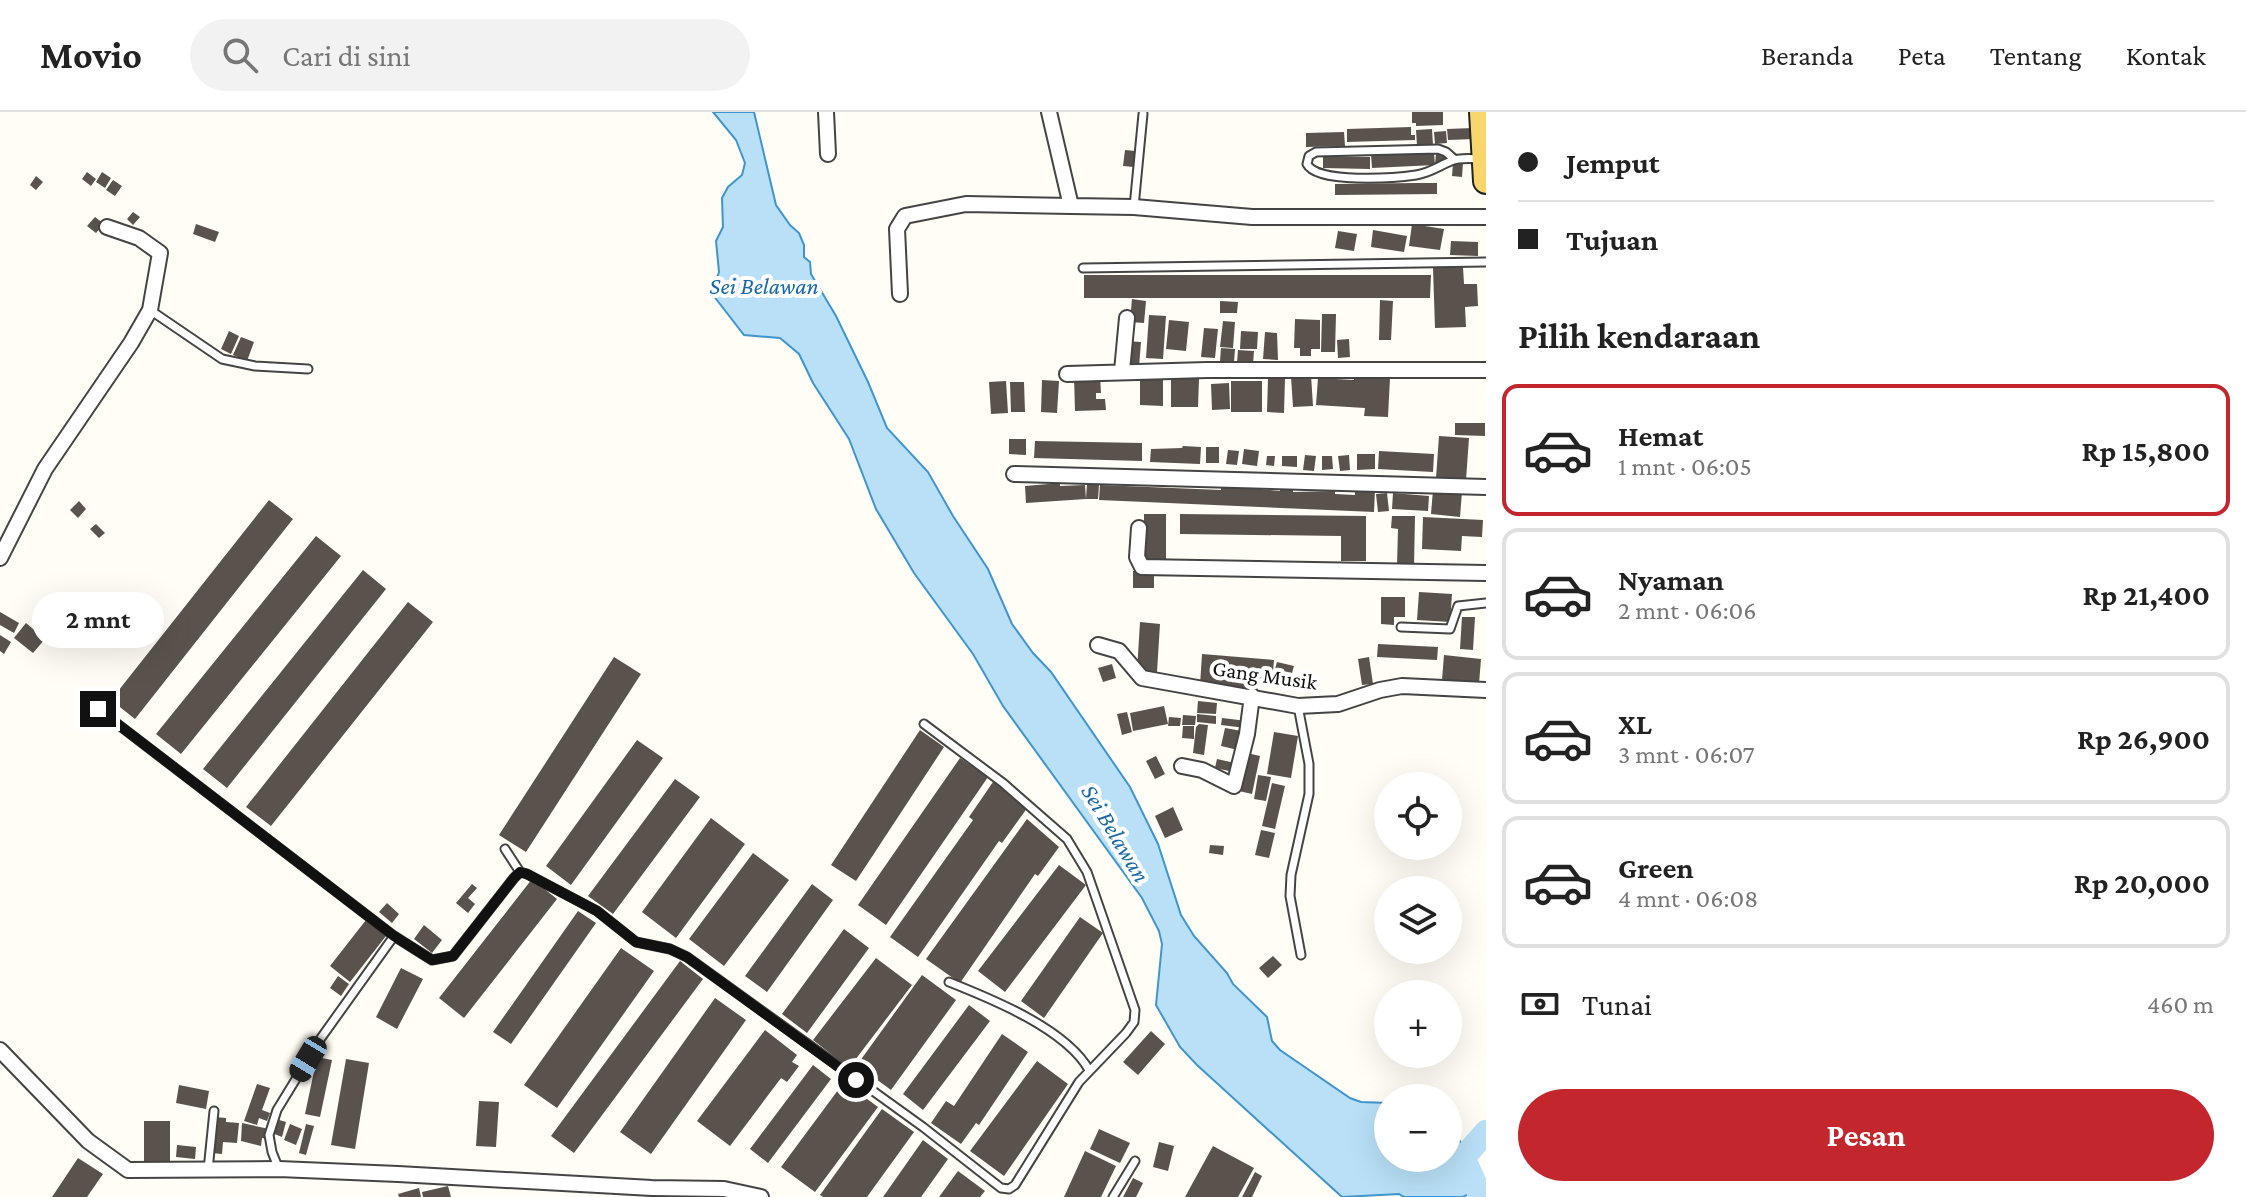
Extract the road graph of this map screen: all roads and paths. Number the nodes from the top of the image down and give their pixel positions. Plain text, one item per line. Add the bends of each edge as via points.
1 (826, 112) edge
2 (1049, 112) edge
3 (1482, 112) edge
4 (1143, 114) dead end
5 (828, 154) dead end
6 (1454, 159) junction
7 (1485, 170) edge
8 (1071, 206) junction
9 (1134, 207) junction
10 (1486, 217) edge
11 (107, 227) dead end
12 (1486, 262) edge
13 (1083, 268) dead end
14 (900, 294) dead end
15 (150, 310) junction
16 (1127, 318) dead end
17 (308, 369) dead end
18 (1486, 370) edge
19 (1122, 371) junction
20 (1067, 374) dead end
21 (1014, 474) dead end
22 (1486, 487) edge
23 (1139, 528) dead end
24 (0, 558) edge
25 (1486, 573) edge
26 (1486, 603) edge
27 (1401, 627) dead end
28 (1098, 645) dead end
29 (1486, 690) edge
30 (1252, 696) junction
31 (1298, 706) junction
32 (98, 709) dead end
33 (924, 724) dead end
34 (1182, 766) dead end
35 (505, 849) dead end
36 (520, 872) junction
37 (394, 936) junction
38 (1301, 955) dead end
39 (949, 982) dead end
40 (0, 1050) edge
41 (1089, 1070) junction
42 (214, 1111) dead end
43 (1135, 1161) dead end
44 (279, 1169) junction
45 (208, 1170) junction
46 (761, 1197) edge
47 (1113, 1197) edge

1 - 5 street
2 - 8 street
3 - 7 main road
4 - 9 lane
6 - 6 lane via 1438,149 1316,152 1307,164 1317,173 1383,178 1433,171
6 - 7 lane
8 - 9 street
8 - 14 street via 966,204 905,216 897,229
9 - 10 street via 1252,217
11 - 15 street via 139,238 160,253
12 - 13 lane
15 - 17 lane via 222,359
15 - 24 street via 45,469
16 - 19 street
18 - 19 street
19 - 20 street
21 - 22 street
23 - 25 street via 1137,557 1142,567
26 - 27 lane via 1458,606 1450,629
28 - 30 street, Gang Musik via 1119,651 1142,678
29 - 31 street, Gang Musik via 1402,686 1338,704
30 - 31 street, Gang Musik
30 - 34 street via 1234,792 1202,770
31 - 38 lane via 1309,764 1309,794 1290,896
32 - 37 lane
33 - 41 lane via 1053,825 1087,872 1135,1010 1126,1033
35 - 36 lane
36 - 37 lane via 453,956 432,960
36 - 41 lane via 597,911 636,942 687,957 1001,1188 1015,1185
37 - 44 lane via 277,1110 269,1135
39 - 41 lane via 1059,1037
40 - 45 street via 118,1165 128,1170
42 - 45 lane
43 - 47 lane
44 - 45 street
44 - 46 street via 724,1189

